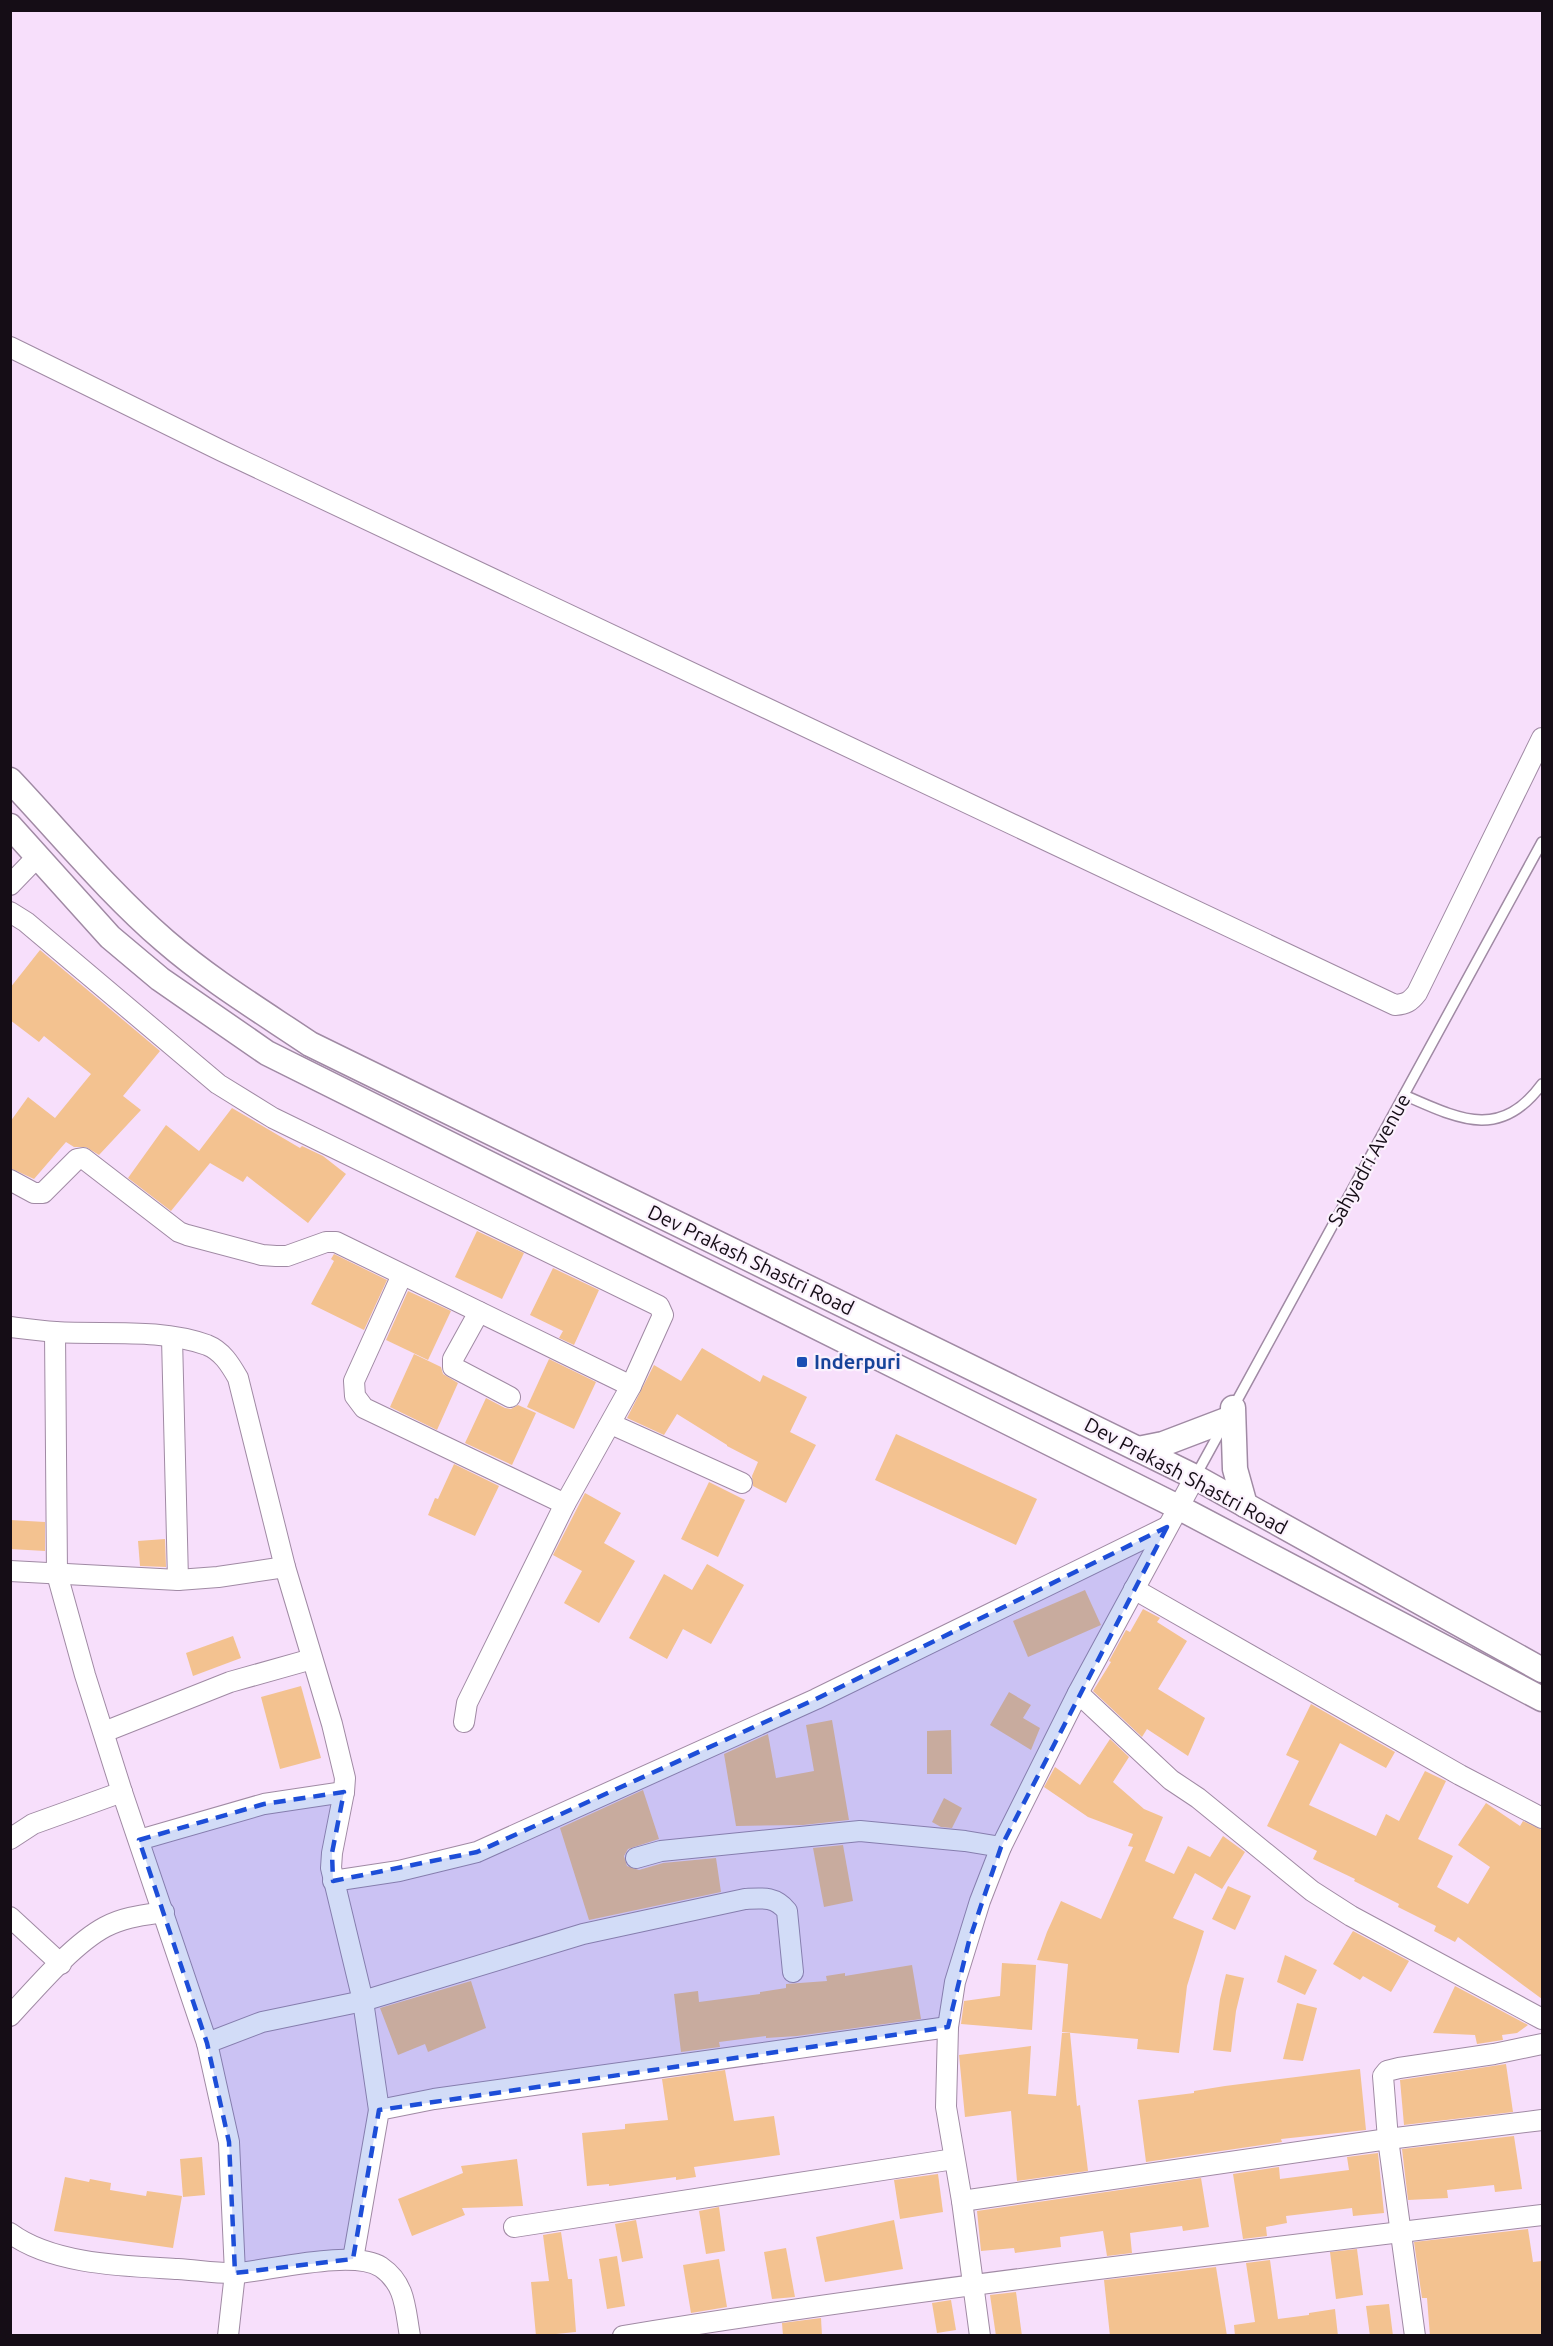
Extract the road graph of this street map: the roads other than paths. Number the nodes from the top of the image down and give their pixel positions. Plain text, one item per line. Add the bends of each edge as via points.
1 (10, 346) edge
2 (1542, 738) edge
3 (10, 780) edge
4 (10, 826) edge
5 (1542, 842) edge
6 (38, 856) junction
7 (10, 885) edge
8 (10, 912) edge
9 (1542, 1084) edge
10 (1404, 1095) junction
11 (10, 1180) edge
12 (402, 1275) junction
13 (479, 1312) junction
14 (10, 1327) edge
15 (55, 1332) junction
16 (172, 1338) junction
17 (630, 1386) junction
18 (510, 1397) dead end
19 (1230, 1414) junction
20 (611, 1424) junction
21 (1138, 1449) junction
22 (1195, 1477) junction
23 (742, 1483) dead end
24 (565, 1504) junction
25 (1245, 1505) junction
26 (1173, 1517) junction
27 (285, 1567) junction
28 (10, 1571) edge
29 (57, 1574) junction
30 (178, 1580) junction
31 (1134, 1589) junction
32 (312, 1659) junction
33 (1542, 1670) edge
34 (1078, 1693) junction
35 (1542, 1699) edge
36 (464, 1722) dead end
37 (104, 1732) junction
38 (122, 1792) junction
39 (344, 1792) junction
40 (1542, 1818) edge
41 (10, 1839) edge
42 (139, 1840) junction
43 (1001, 1847) junction
44 (636, 1858) dead end
45 (333, 1881) junction
46 (164, 1912) junction
47 (10, 1917) edge
48 (61, 1964) junction
49 (793, 1972) dead end
50 (363, 2001) junction
51 (10, 2016) edge
52 (1542, 2019) edge
53 (948, 2027) junction
54 (207, 2043) junction
55 (1542, 2044) edge
56 (379, 2110) junction
57 (1542, 2120) edge
58 (1388, 2139) junction
59 (954, 2160) junction
60 (962, 2201) junction
61 (1542, 2215) edge
62 (514, 2227) dead end
63 (1401, 2231) junction
64 (10, 2233) edge
65 (353, 2259) junction
66 (235, 2273) junction
67 (973, 2285) junction
68 (228, 2336) edge
69 (410, 2336) edge
70 (623, 2336) edge
71 (980, 2336) edge
72 (1415, 2336) edge

1 - 2 street via 222,451 1395,1005 1412,1000 1417,993
3 - 21 street, Dev Prakash Shastri Road via 164,941 205,974 310,1044
4 - 6 street, Dev Prakash Shastri Road
5 - 10 lane, Sahyadri Avenue
6 - 7 street
6 - 26 street, Dev Prakash Shastri Road via 118,944 160,979 267,1053
8 - 17 street via 243,1101 659,1306 662,1319
9 - 10 lane via 1511,1115 1488,1120 1452,1116
10 - 19 lane, Sahyadri Avenue
11 - 12 street via 34,1193 43,1193 76,1159 83,1158 187,1235 276,1256 336,1242
12 - 13 street
12 - 24 street via 354,1381 359,1402 364,1408
13 - 17 street
13 - 18 street via 453,1359 453,1367
14 - 15 street
15 - 16 street
15 - 29 street
16 - 27 street via 208,1345 228,1361 238,1377
16 - 30 street
17 - 20 street
19 - 21 street via 1163,1444
19 - 22 lane, Sahyadri Avenue
19 - 25 street via 1235,1469
20 - 23 street
20 - 24 street
21 - 22 street, Dev Prakash Shastri Road
22 - 25 street, Dev Prakash Shastri Road
22 - 26 street
24 - 36 street via 467,1703
25 - 33 street, Dev Prakash Shastri Road
26 - 31 street
26 - 35 street, Dev Prakash Shastri Road
26 - 45 street via 816,1699 477,1852 399,1871
27 - 30 street
27 - 32 street
28 - 29 street
29 - 30 street
29 - 37 street
31 - 34 street
31 - 40 street
32 - 37 street via 230,1682
32 - 39 street via 340,1757
34 - 43 street
34 - 52 street via 1171,1780 1312,1891
37 - 38 street
38 - 41 street via 33,1824
38 - 42 street
39 - 42 street via 264,1804
39 - 45 street via 332,1853
42 - 46 street
43 - 44 street via 860,1830 661,1851
43 - 53 street via 955,1982
45 - 50 street
46 - 48 street via 124,1919 105,1927
46 - 54 street
47 - 48 street
48 - 51 street
49 - 50 street via 787,1911 769,1898 745,1899 583,1934
50 - 54 street via 262,2022
50 - 56 street
53 - 56 street
53 - 59 street via 946,2107
54 - 66 street via 229,2142
55 - 58 street via 1387,2071 1382,2082
56 - 65 street
57 - 58 street
58 - 60 street
58 - 63 street
59 - 60 street
59 - 62 street
60 - 67 street
61 - 63 street
63 - 67 street
63 - 72 street
64 - 66 street via 48,2251 97,2264
65 - 66 street
65 - 69 street via 368,2260 395,2278
66 - 68 street
67 - 70 street
67 - 71 street

